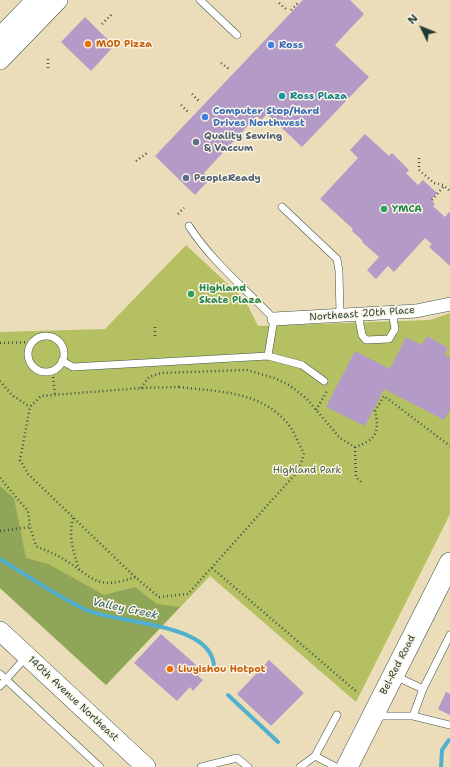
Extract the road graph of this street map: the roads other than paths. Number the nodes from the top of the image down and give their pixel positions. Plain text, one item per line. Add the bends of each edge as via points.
1 (36, 0) edge
2 (58, 0) edge
3 (200, 0) edge
4 (237, 35) dead end
5 (3, 49) edge
6 (282, 207) dead end
7 (190, 226) dead end
8 (450, 304) edge
9 (392, 312) junction
10 (358, 314) junction
11 (340, 315) junction
12 (274, 319) junction
13 (268, 356) junction
14 (62, 361) junction
15 (324, 381) dead end
16 (450, 563) edge
17 (0, 631) edge
18 (450, 635) edge
19 (27, 656) junction
20 (0, 674) edge
21 (393, 675) junction
22 (6, 679) junction
23 (0, 686) edge
24 (423, 689) junction
25 (337, 715) dead end
26 (372, 716) junction
27 (413, 716) junction
28 (450, 725) edge
29 (315, 756) junction
30 (100, 767) edge
31 (146, 767) edge
32 (201, 767) edge
33 (248, 767) edge
34 (300, 767) edge
35 (336, 767) edge
36 (347, 767) edge

1 - 5 main road via 16,20
2 - 5 main road
3 - 4 lane
6 - 11 lane via 337,259
7 - 12 lane via 222,265
8 - 9 street, Northeast 20th Place via 416,311
9 - 10 street, Northeast 20th Place
9 - 10 lane via 395,330 389,338 366,340 362,335
10 - 11 street, Northeast 20th Place
11 - 12 street, Northeast 20th Place
12 - 13 lane
13 - 14 lane via 73,367
13 - 15 lane via 302,365
14 - 14 lane via 49,372 37,370 30,361 29,349 34,342 47,337 58,341 64,350
16 - 21 main road, Bel-Red Road
17 - 19 main road, 140th Avenue Northeast
18 - 24 lane
19 - 22 lane
19 - 31 main road, 140th Avenue Northeast
20 - 22 lane
21 - 24 lane
21 - 26 main road, Bel-Red Road
22 - 23 lane
22 - 30 lane
24 - 27 lane
25 - 29 lane
26 - 27 lane
26 - 36 main road, Bel-Red Road
27 - 28 lane
29 - 34 lane
29 - 35 lane
32 - 33 lane via 237,758

